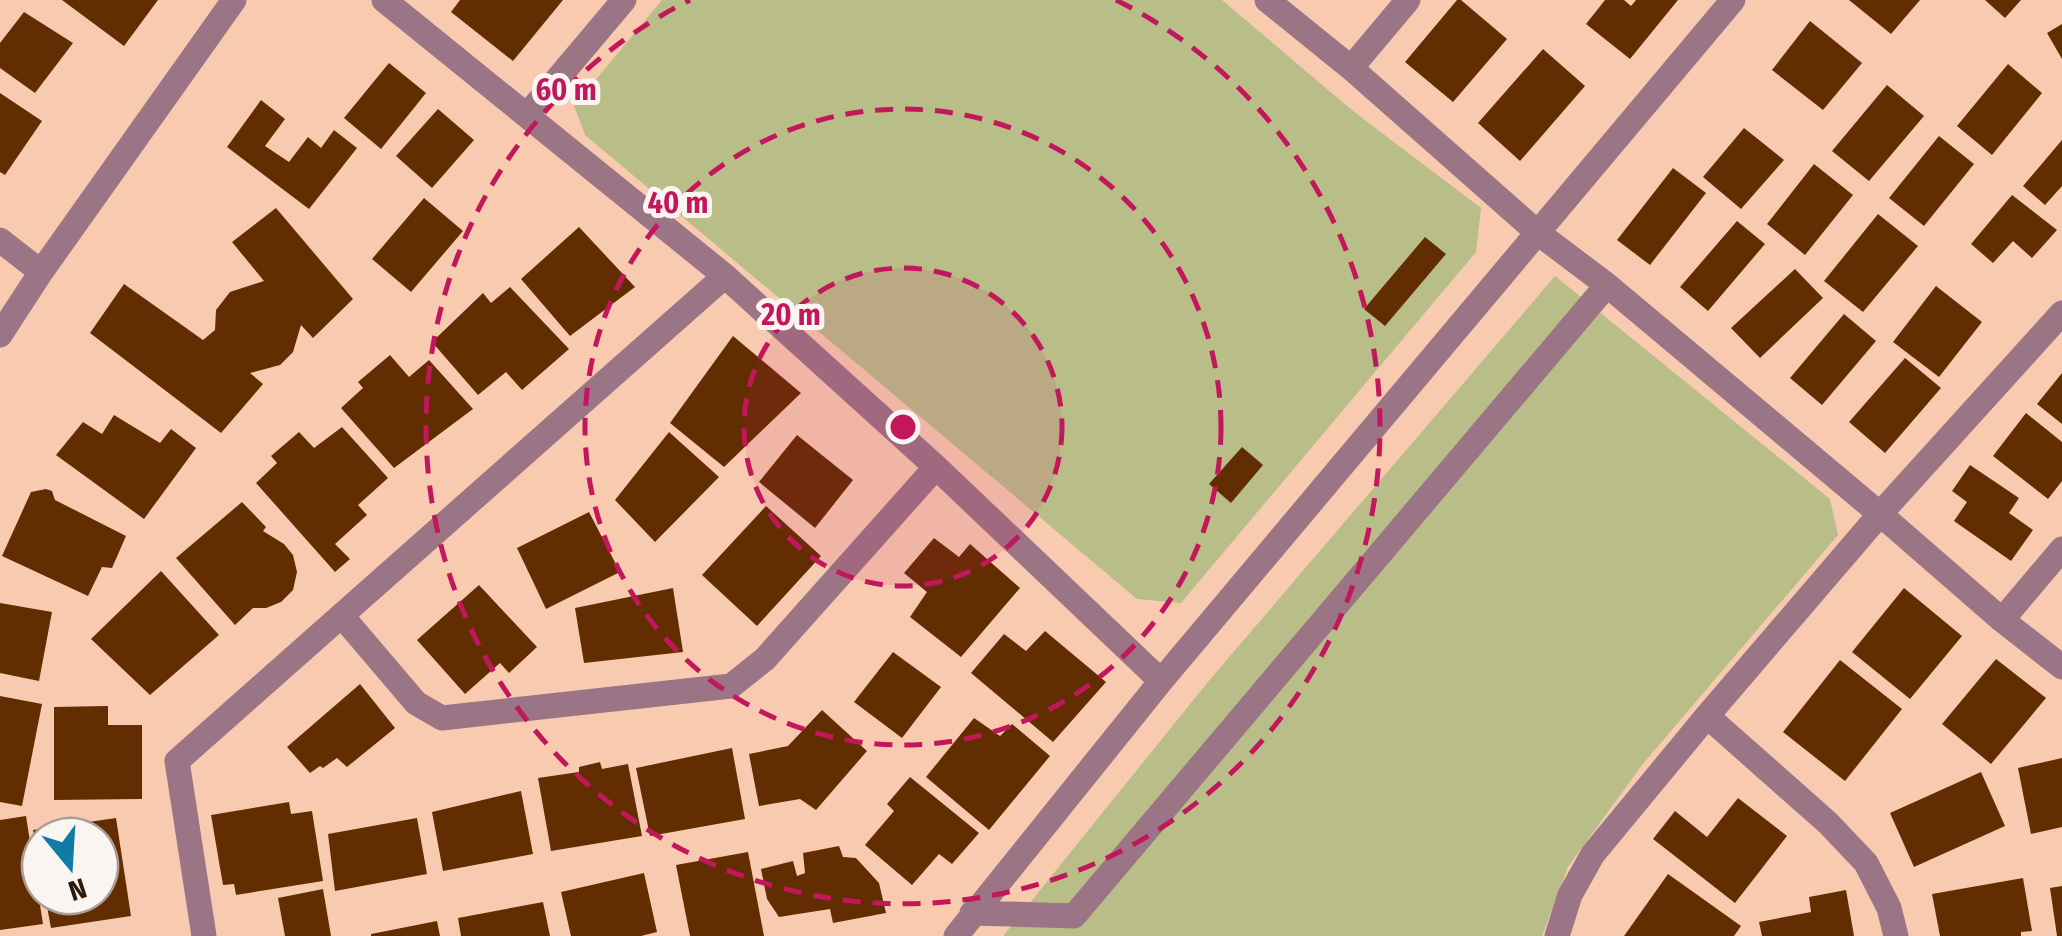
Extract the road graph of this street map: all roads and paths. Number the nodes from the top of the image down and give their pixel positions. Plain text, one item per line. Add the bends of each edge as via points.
1 (234, 0) edge
2 (384, 0) edge
3 (624, 0) edge
4 (1268, 0) edge
5 (1408, 0) edge
6 (1733, 0) edge
7 (1351, 68) junction
8 (527, 115) junction
9 (1538, 232) junction
10 (0, 240) edge
11 (40, 272) junction
12 (725, 276) junction
13 (1607, 285) junction
14 (2062, 312) edge
15 (0, 335) edge
16 (936, 467) junction
17 (1880, 514) junction
18 (2062, 549) edge
19 (342, 616) junction
20 (2002, 620) junction
21 (2062, 667) edge
22 (1161, 680) junction
23 (1706, 716) junction
24 (972, 913) junction
25 (204, 936) edge
26 (956, 936) edge
27 (1557, 936) edge
28 (1896, 936) edge

1 - 11 street
2 - 8 street
3 - 8 street
4 - 7 street
5 - 7 street
6 - 9 street
7 - 9 street
8 - 12 street
9 - 13 street
9 - 22 street
10 - 11 street
11 - 15 street
12 - 16 street
12 - 19 street
13 - 17 street
13 - 24 street via 1074,916
14 - 17 street
16 - 19 street via 766,659 731,686 442,718 416,703
16 - 22 street
17 - 20 street
17 - 23 street
18 - 20 street
19 - 25 street via 177,761
20 - 21 street
22 - 24 street
23 - 27 street via 1593,854
23 - 28 street via 1866,863
24 - 26 street

